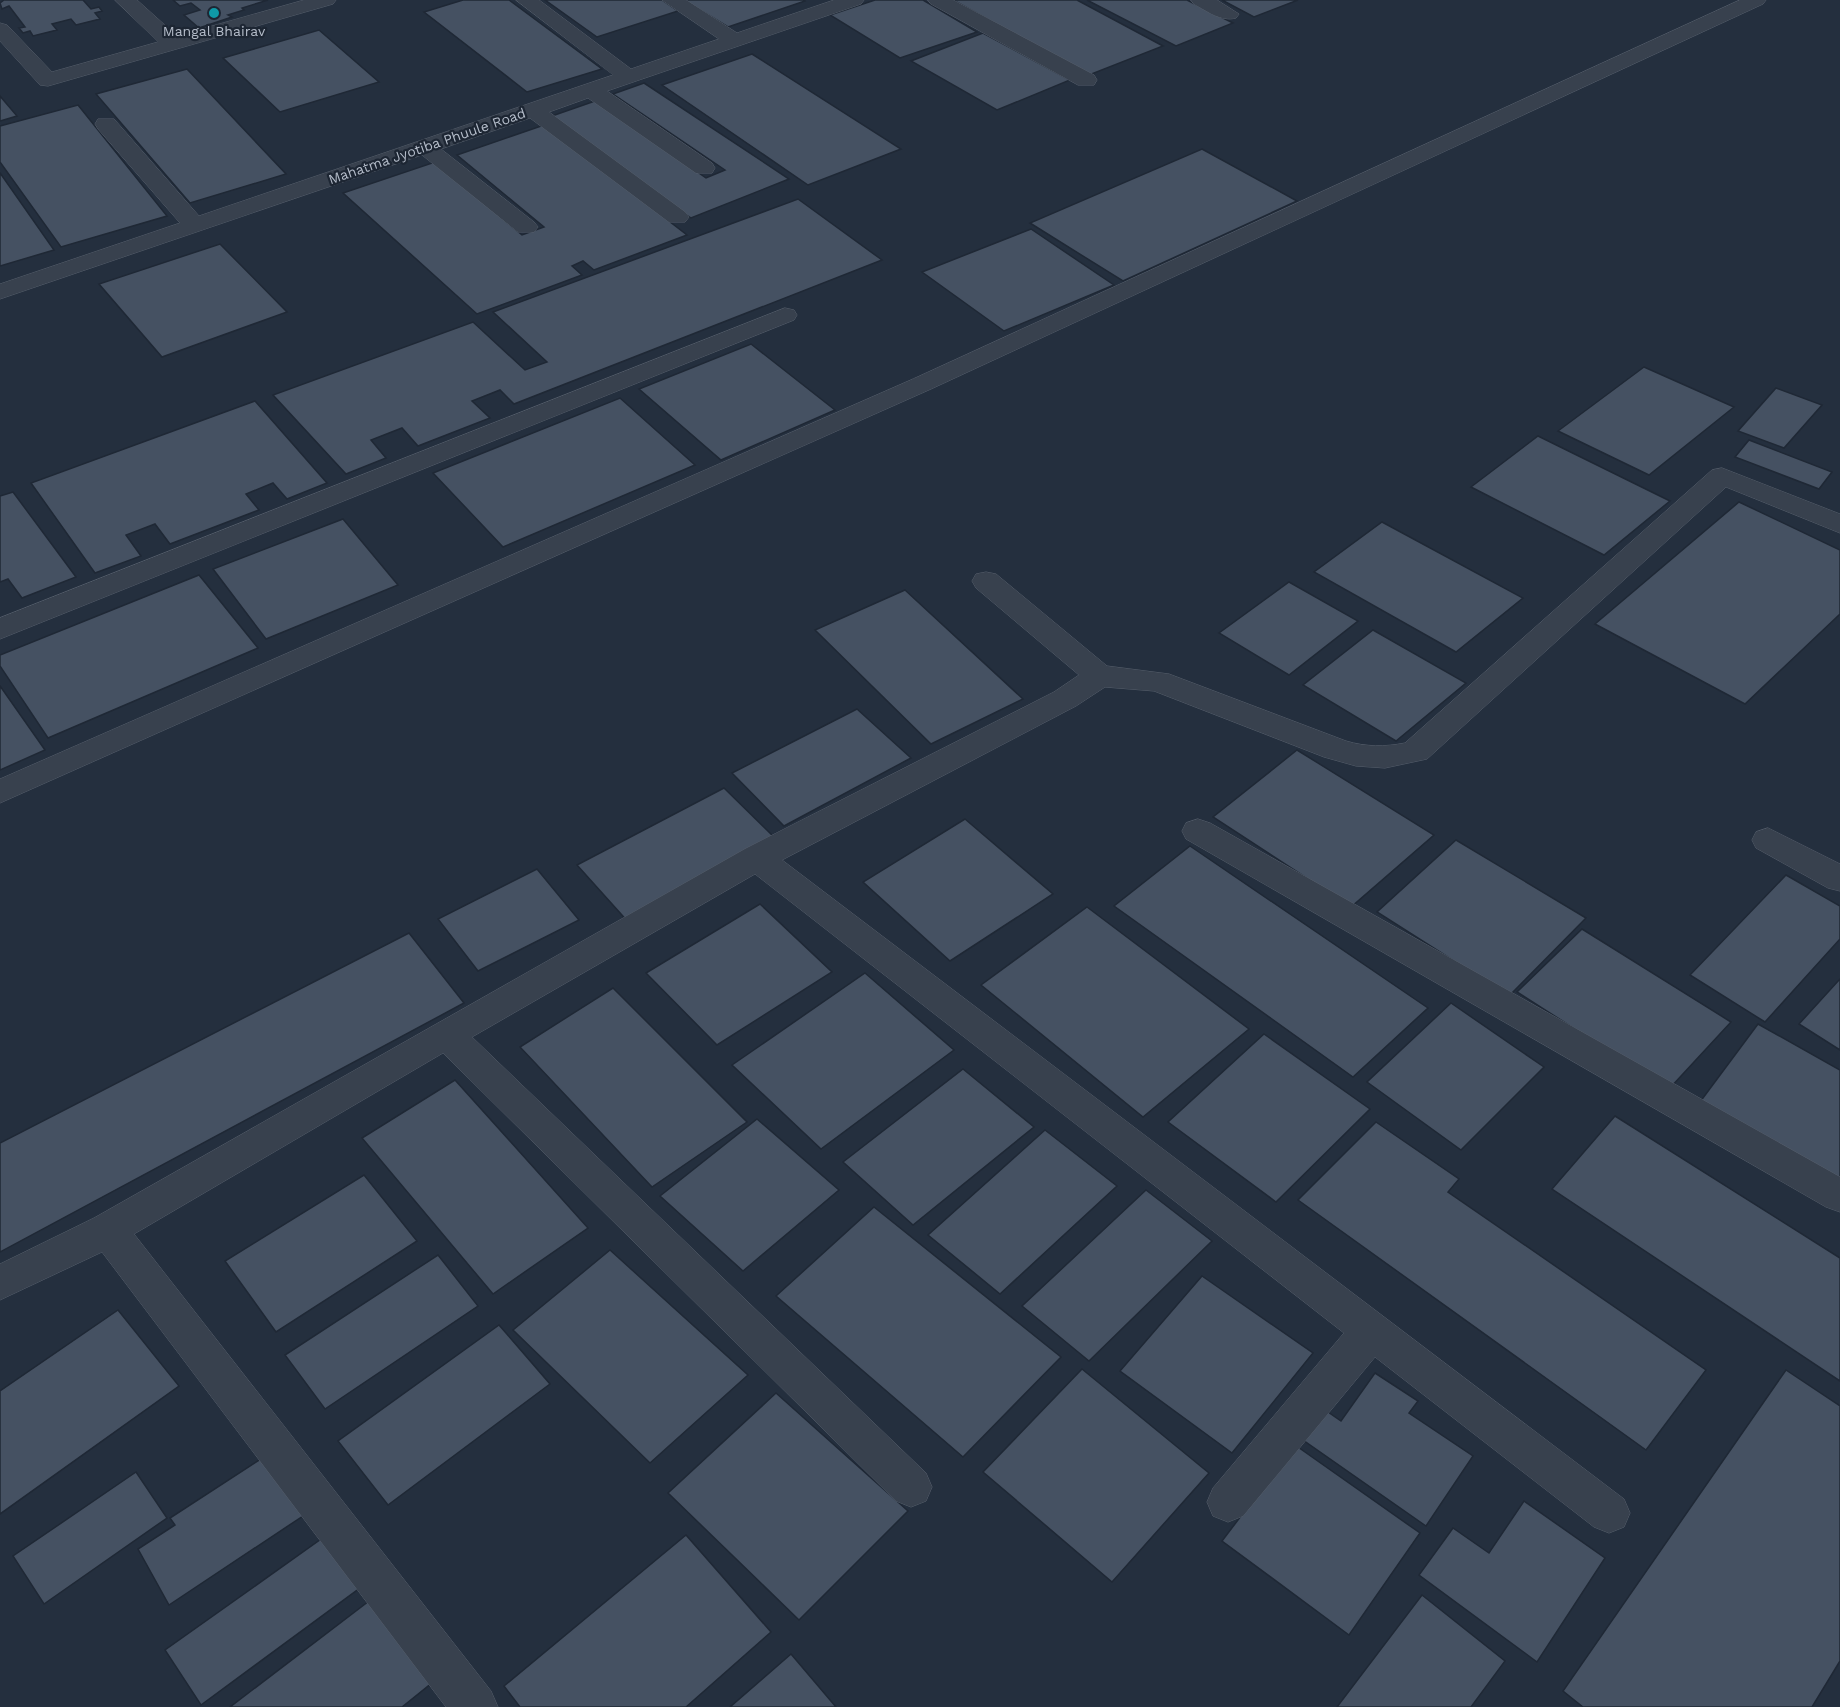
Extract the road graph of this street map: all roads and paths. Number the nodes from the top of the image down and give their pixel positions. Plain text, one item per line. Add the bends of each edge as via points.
1 (125, 0) edge
2 (326, 0) edge
3 (526, 0) edge
4 (672, 0) edge
5 (854, 0) edge
6 (938, 0) edge
7 (1201, 0) edge
8 (1756, 0) edge
9 (1229, 14) dead end
10 (0, 28) edge
11 (735, 40) junction
12 (174, 45) junction
13 (628, 77) junction
14 (1086, 80) dead end
15 (591, 90) junction
16 (533, 110) junction
17 (106, 124) dead end
18 (425, 147) junction
19 (704, 168) dead end
20 (677, 217) dead end
21 (195, 226) junction
22 (526, 227) dead end
23 (0, 292) edge
24 (785, 315) dead end
25 (1840, 524) edge
26 (986, 581) dead end
27 (0, 629) edge
28 (1099, 676) junction
29 (0, 792) edge
30 (1198, 831) dead end
31 (1768, 840) dead end
32 (757, 858) junction
33 (1840, 879) edge
34 (446, 1034) junction
35 (1840, 1196) edge
36 (108, 1230) junction
37 (0, 1283) edge
38 (1372, 1330) junction
39 (911, 1487) dead end
40 (1228, 1502) dead end
41 (1609, 1513) dead end
42 (475, 1707) edge

1 - 12 street
2 - 12 street
3 - 13 street
4 - 11 street
5 - 11 street, Mahatma Jyotiba Phuule Road
6 - 14 street
7 - 9 street
8 - 29 street via 922,384
10 - 12 street via 48,80
11 - 13 street, Mahatma Jyotiba Phuule Road
13 - 15 street, Mahatma Jyotiba Phuule Road
15 - 16 street, Mahatma Jyotiba Phuule Road
15 - 19 street
16 - 18 street, Mahatma Jyotiba Phuule Road
16 - 20 street
17 - 21 street
18 - 21 street, Mahatma Jyotiba Phuule Road
18 - 22 street
21 - 23 street, Mahatma Jyotiba Phuule Road
24 - 27 street
25 - 28 street via 1722,476 1416,751 1394,758 1361,757 1335,749 1158,681
26 - 28 street
28 - 32 street via 1065,699
30 - 35 street
31 - 33 street
32 - 34 street
32 - 38 street
34 - 36 street
34 - 39 street
36 - 37 street
36 - 42 street
38 - 40 street
38 - 41 street

